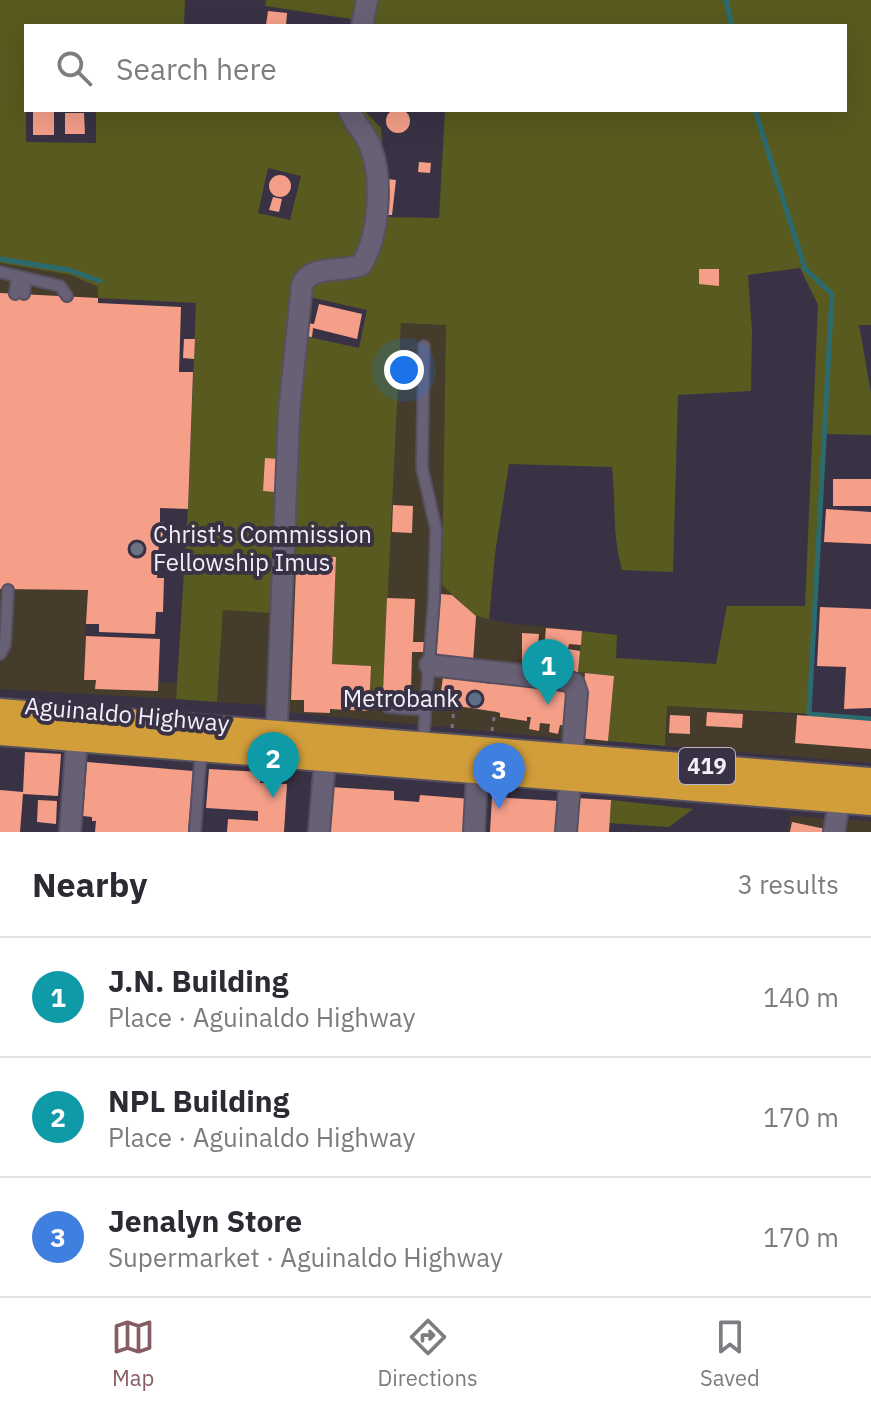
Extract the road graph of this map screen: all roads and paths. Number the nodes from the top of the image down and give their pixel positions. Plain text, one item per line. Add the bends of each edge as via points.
1 (367, 0) edge
2 (362, 24) edge
3 (350, 112) edge
4 (0, 272) edge
5 (21, 277) junction
6 (20, 294) dead end
7 (67, 296) dead end
8 (424, 346) dead end
9 (8, 590) dead end
10 (0, 654) edge
11 (430, 665) junction
12 (388, 707) dead end
13 (454, 708) dead end
14 (426, 710) junction
15 (0, 711) edge
16 (495, 711) dead end
17 (78, 728) junction
18 (451, 731) dead end
19 (0, 733) edge
20 (423, 744) junction
21 (276, 745) junction
22 (201, 749) junction
23 (483, 751) junction
24 (325, 760) junction
25 (569, 766) junction
26 (871, 780) edge
27 (843, 793) junction
28 (871, 803) edge
29 (70, 832) edge
30 (195, 832) edge
31 (319, 832) edge
32 (474, 832) edge
33 (566, 832) edge
34 (834, 832) edge
35 (843, 832) edge

1 - 2 street
3 - 21 street via 374,157 374,228 361,265 312,273 302,285 289,413
4 - 5 lane
5 - 6 lane
5 - 7 lane via 60,286
8 - 11 lane via 422,468 436,529
9 - 10 lane
11 - 14 lane
11 - 25 street via 570,681 577,693
12 - 14 lane
13 - 18 path
14 - 20 lane
15 - 17 highway, Aguinaldo Highway / 419
16 - 23 path
17 - 19 highway, Aguinaldo Highway / 419
17 - 21 highway, Aguinaldo Highway / 419
17 - 22 highway, Aguinaldo Highway / 419
17 - 29 street
20 - 21 highway, Aguinaldo Highway / 419
20 - 23 highway, Aguinaldo Highway / 419
21 - 22 highway, Aguinaldo Highway / 419
21 - 24 highway, Aguinaldo Highway / 419
22 - 30 lane
23 - 24 highway, Aguinaldo Highway / 419
23 - 25 highway, Aguinaldo Highway / 419
23 - 32 street
24 - 31 street
25 - 27 highway, Aguinaldo Highway / 419
25 - 33 street
26 - 27 highway, Aguinaldo Highway / 419
27 - 28 highway, Aguinaldo Highway / 419
27 - 34 street
27 - 35 street

